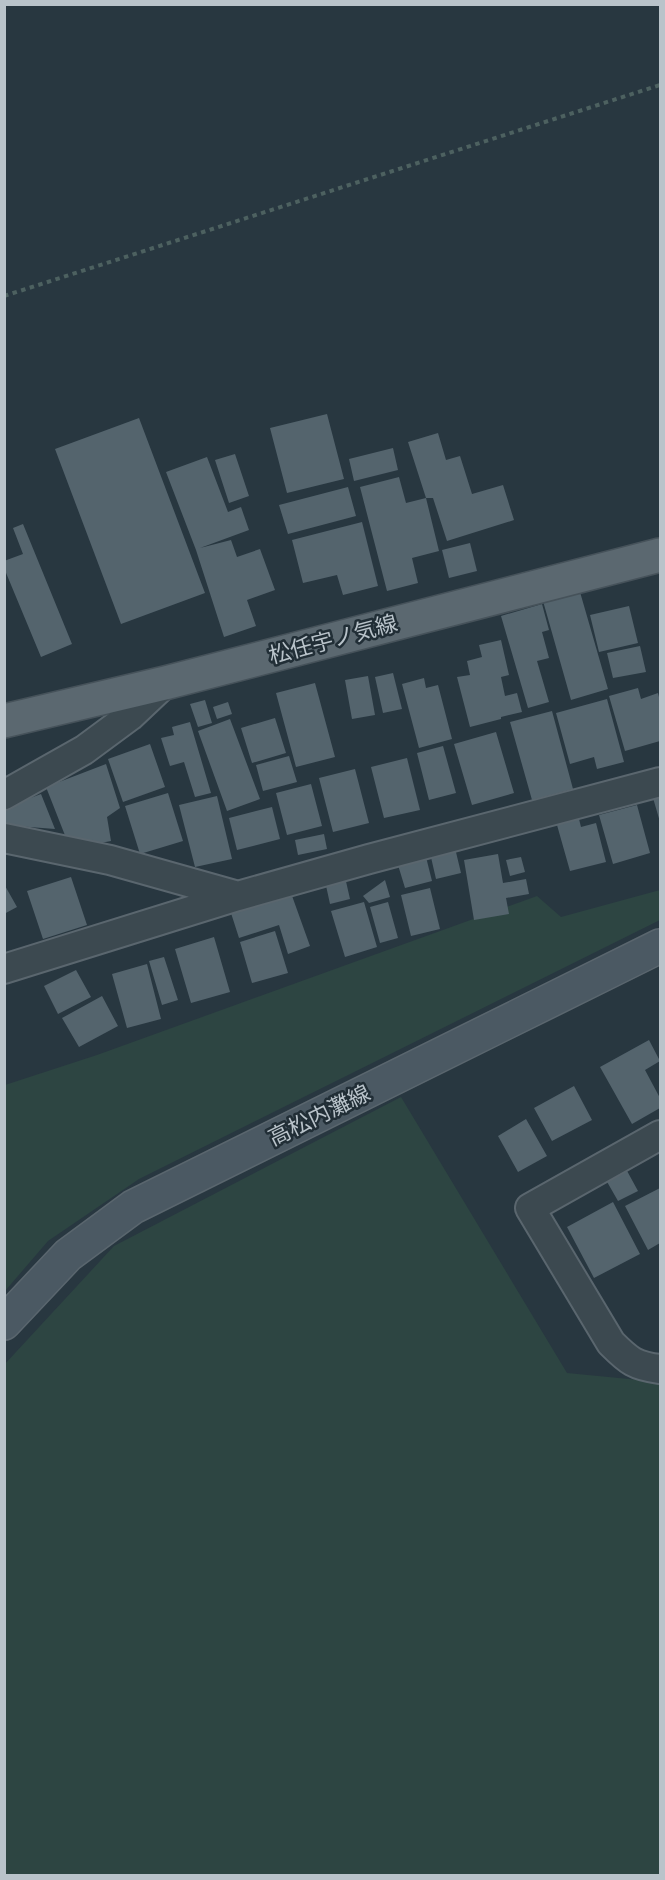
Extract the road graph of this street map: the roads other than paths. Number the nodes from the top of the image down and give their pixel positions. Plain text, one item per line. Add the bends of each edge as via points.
1 (660, 555) edge
2 (165, 683) junction
3 (4, 721) edge
4 (660, 782) edge
5 (4, 795) edge
6 (4, 838) edge
7 (238, 897) junction
8 (660, 946) edge
9 (4, 969) edge
10 (660, 1136) edge
11 (4, 1323) edge
12 (660, 1369) edge

1 - 2 main road, 松任宇ノ気線
2 - 3 main road, 松任宇ノ気線
2 - 5 street via 130,716 84,750
4 - 7 street
6 - 7 street via 110,860
7 - 9 street
8 - 11 main road, 高松内灘線 via 133,1207 68,1255
10 - 12 street via 530,1208 611,1343 639,1366

